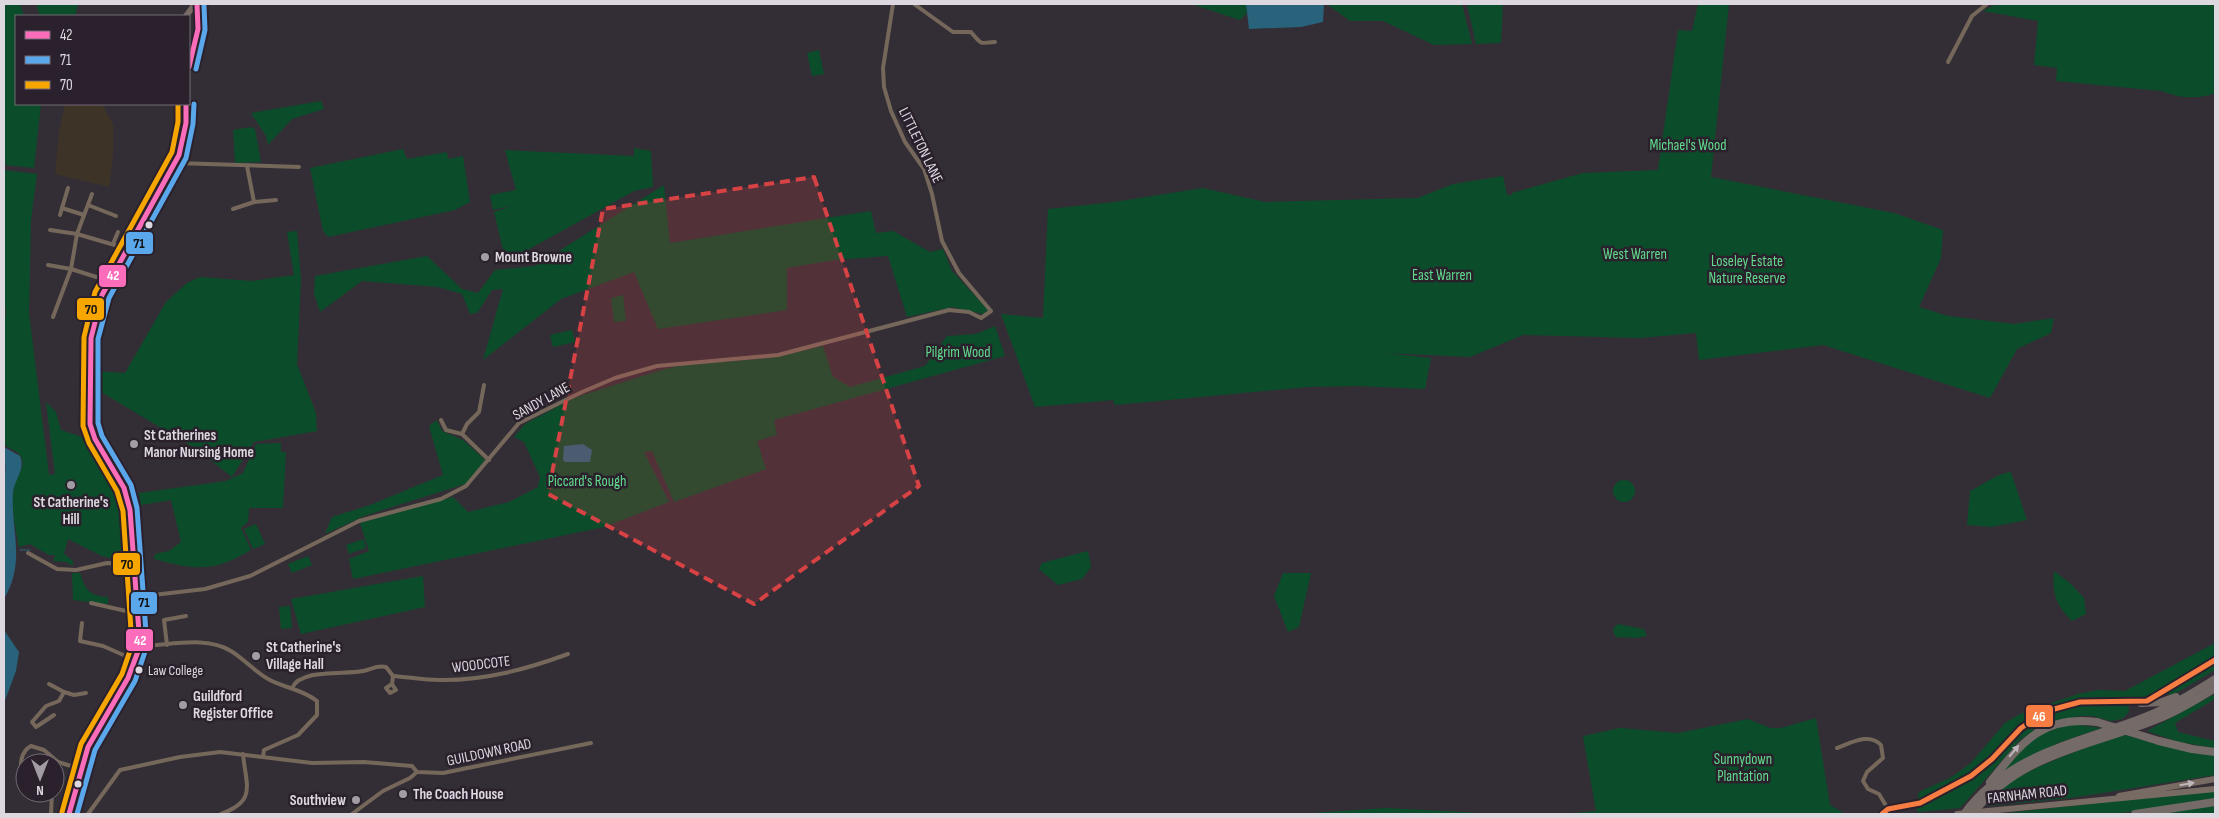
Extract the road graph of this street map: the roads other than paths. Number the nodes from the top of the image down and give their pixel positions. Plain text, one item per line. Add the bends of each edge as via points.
1 (196, 4) edge
2 (893, 4) edge
3 (914, 4) edge
4 (1987, 4) edge
5 (186, 15) edge
6 (190, 18) edge
7 (197, 20) junction
8 (197, 32) junction
9 (190, 36) edge
10 (995, 42) dead end
11 (190, 57) edge
12 (1948, 62) dead end
13 (186, 105) edge
14 (175, 163) junction
15 (247, 166) junction
16 (298, 167) dead end
17 (68, 188) dead end
18 (92, 194) dead end
19 (276, 200) dead end
20 (254, 202) junction
21 (88, 205) junction
22 (62, 208) junction
23 (233, 209) dead end
24 (84, 215) junction
25 (60, 216) dead end
26 (116, 216) dead end
27 (50, 230) dead end
28 (118, 232) dead end
29 (77, 234) junction
30 (48, 265) dead end
31 (71, 269) junction
32 (109, 281) junction
33 (991, 311) joint
34 (53, 317) dead end
35 (484, 385) dead end
36 (442, 420) dead end
37 (462, 434) junction
38 (489, 460) junction
39 (28, 553) dead end
40 (134, 565) junction
41 (136, 597) junction
42 (91, 603) dead end
43 (126, 611) tunnel mouth
44 (186, 616) dead end
45 (82, 623) dead end
46 (168, 645) junction
47 (140, 646) junction
48 (568, 654) dead end
49 (2215, 660) edge
50 (137, 661) junction
51 (393, 676) junction
52 (2215, 678) edge
53 (49, 684) dead end
54 (392, 684) dead end
55 (292, 688) junction
56 (2215, 688) edge
57 (64, 692) junction
58 (86, 693) dead end
59 (2141, 703) junction
60 (54, 715) dead end
61 (591, 743) dead end
62 (1837, 748) dead end
63 (2215, 752) edge
64 (23, 753) edge
65 (48, 753) edge
66 (243, 754) junction
67 (263, 757) junction
68 (65, 764) edge
69 (81, 769) junction
70 (417, 772) junction
71 (2215, 779) edge
72 (2215, 789) edge
73 (2105, 799) junction
74 (2215, 802) edge
75 (1972, 803) junction
76 (1888, 808) junction
77 (70, 814) edge
78 (88, 814) edge
79 (221, 814) edge
80 (352, 814) edge
81 (1882, 814) edge
82 (1957, 814) edge
83 (1972, 814) edge
84 (2135, 814) edge

1 - 5 main road
1 - 7 main road
2 - 33 street, LITTLETON LANE via 883,68 884,88 891,111 905,142 924,169 942,242 959,274
3 - 10 street via 953,32 971,32 982,44
4 - 12 street via 1972,16
6 - 7 main road
7 - 8 main road
8 - 9 main road
8 - 11 main road
13 - 14 main road via 184,136
14 - 15 street
14 - 32 main road
15 - 16 street
15 - 20 street
17 - 22 street
18 - 21 street
19 - 20 street
20 - 23 street
21 - 24 street
21 - 26 street
22 - 24 street
22 - 25 street
24 - 29 street
27 - 29 street
28 - 29 street via 116,245
29 - 31 street
30 - 31 street
31 - 32 street
31 - 34 street
32 - 40 main road via 97,310 91,338 90,424 95,439 124,488 130,510
33 - 38 street, SANDY LANE via 981,318 969,312 949,310 778,355 657,366 582,392 519,423
35 - 37 street via 479,412
36 - 37 street via 446,430
37 - 38 street
38 - 41 street, SANDY LANE via 466,486 441,499 359,521 250,576 204,589
39 - 40 street via 56,569 72,570 107,563
40 - 41 main road
41 - 47 main road
42 - 43 street
44 - 46 street via 164,620
45 - 50 street via 80,641 103,646
46 - 47 street
46 - 55 street via 216,645 233,652 267,678
47 - 50 main road
48 - 51 street, WOODCOTE via 509,673 440,680
49 - 59 street
50 - 69 main road via 96,729
51 - 54 street
51 - 55 street, WOODCOTE via 386,667 379,665 362,671 313,675 298,681
52 - 59 highway via 2169,700
52 - 75 highway via 2146,716 2072,740 2039,756 2000,778
53 - 57 street
55 - 67 street via 317,701 318,715 298,735 264,750
56 - 83 highway via 2156,720 2084,742 2040,762 1996,788
57 - 58 street via 74,695
57 - 60 street via 59,701 46,706 32,722 36,727
59 - 76 street via 2086,702 2051,709 2021,728 1992,760 1971,776 1920,803
61 - 70 street, GUILDOWN ROAD via 442,773
62 - 76 street via 1867,738 1881,745 1883,758 1867,772 1863,781 1868,789 1879,794
75 -> 63 highway, bridge via 2020,745 2033,734 2065,721 2097,722 2159,741
64 - 65 street via 31,746
66 - 67 street, GUILDOWN ROAD
66 - 78 street, GUILDOWN ROAD via 220,752 180,757 120,770
66 - 79 street via 247,795 242,804
67 - 70 street, GUILDOWN ROAD via 312,763 364,762 412,766
68 - 69 street
69 - 77 main road
70 - 80 street
73 -> 71 main road, FARNHAM ROAD
72 - 73 main road, FARNHAM ROAD
73 - 82 main road, FARNHAM ROAD, bridge
74 - 84 highway
75 - 82 highway
76 - 81 street

